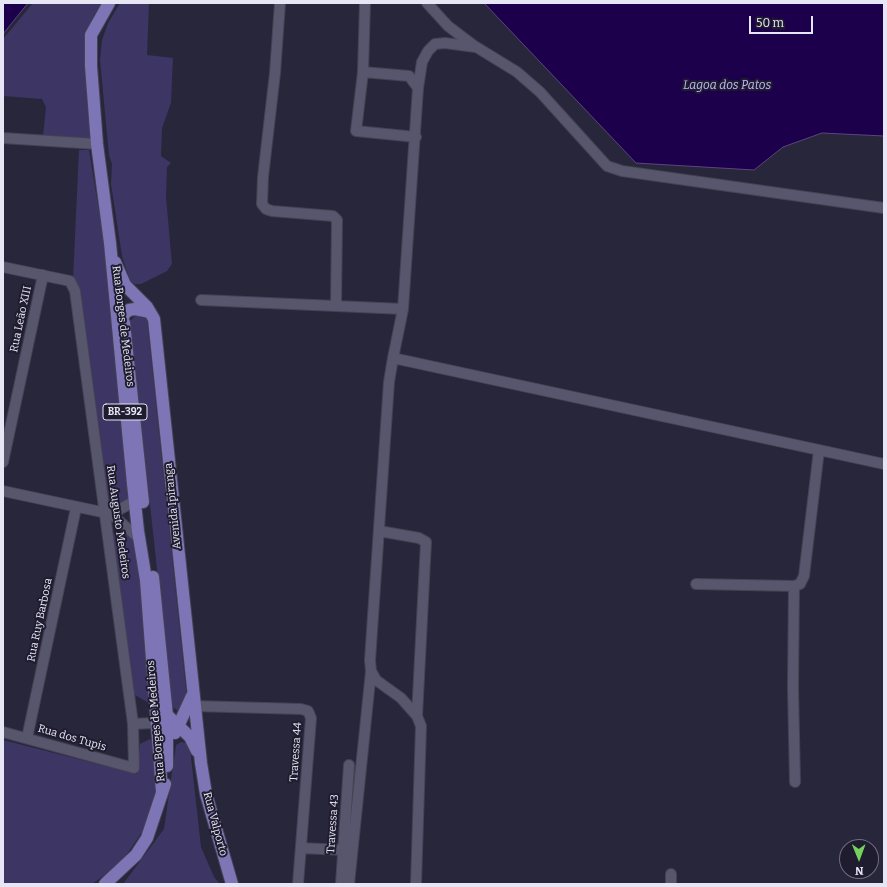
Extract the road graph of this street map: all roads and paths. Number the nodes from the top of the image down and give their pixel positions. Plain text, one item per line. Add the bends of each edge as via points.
1 (109, 3) edge
2 (280, 3) edge
3 (365, 3) edge
4 (427, 3) edge
5 (477, 47) junction
6 (363, 72) junction
7 (418, 88) junction
8 (416, 137) junction
9 (3, 138) edge
10 (97, 144) junction
11 (884, 208) edge
12 (110, 243) junction
13 (115, 262) junction
14 (3, 267) edge
15 (43, 275) junction
16 (201, 300) dead end
17 (336, 306) junction
18 (403, 309) junction
19 (150, 312) junction
20 (124, 314) junction
21 (393, 358) junction
22 (819, 450) junction
23 (3, 462) edge
24 (884, 464) edge
25 (3, 491) edge
26 (135, 498) junction
27 (76, 508) junction
28 (108, 514) junction
29 (379, 531) junction
30 (140, 539) junction
31 (146, 580) junction
32 (696, 584) dead end
33 (794, 586) junction
34 (371, 671) junction
35 (194, 700) junction
36 (167, 716) junction
37 (417, 716) junction
38 (152, 723) dead end
39 (132, 724) junction
40 (178, 726) junction
41 (3, 732) edge
42 (27, 738) junction
43 (168, 752) junction
44 (201, 763) junction
45 (349, 765) dead end
46 (134, 768) joint
47 (795, 782) dead end
48 (162, 792) junction
49 (301, 848) junction
50 (343, 850) junction
51 (105, 884) edge
52 (232, 884) edge
53 (298, 884) edge
54 (341, 884) edge
55 (349, 884) edge
56 (416, 884) edge

1 - 10 main road, Rua Borges de Medeiros / BR-392 via 91,35
2 - 17 street via 262,204 272,211 333,216 337,220
3 - 6 street
4 - 5 street via 448,26
5 - 7 street via 435,44 422,62
5 - 11 street via 517,72 540,92 606,166 622,171
6 - 7 street via 409,76
6 - 8 street via 356,131
7 - 8 street
8 - 18 street
9 - 10 street
10 - 12 main road, Rua Borges de Medeiros / BR-392
12 - 13 main road, Rua Borges de Medeiros / BR-392
12 - 26 main road, Rua Borges de Medeiros / BR-392
13 - 19 main road, Avenida Ipiranga via 125,285
13 - 20 main road, Rua Borges de Medeiros / BR-392
14 - 15 street
15 - 23 street, Rua Leão XIII
15 - 28 street, Rua Augusto Medeiros via 70,281 75,291
16 - 17 street
17 - 18 street
18 - 21 street
19 - 20 main road via 135,308
19 - 35 main road, Avenida Ipiranga via 154,325
20 - 26 main road via 120,329 132,432
20 - 36 main road, Rua Borges de Medeiros / BR-392
21 - 22 street
21 - 29 street via 389,382
22 - 24 street
22 - 33 street via 804,576 800,584
25 - 27 street
26 - 28 street
26 - 30 main road, Rua Borges de Medeiros / BR-392
27 - 28 street
27 - 42 street, Rua Ruy Barbosa
28 - 30 street
28 - 39 street, Rua Augusto Medeiros
29 - 34 street
29 - 37 street via 419,538 426,542
30 - 31 main road, Rua Borges de Medeiros / BR-392
31 - 36 main road via 160,703
31 - 48 main road, Rua Borges de Medeiros / BR-392
32 - 33 street
33 - 47 street via 792,687
34 - 37 street via 376,680 402,698
34 - 55 street
35 - 40 main road
35 - 44 main road, Avenida Ipiranga
35 - 49 street, Travessa 44 via 301,709 308,712 311,718
36 - 40 main road
36 - 43 main road, Rua Borges de Medeiros / BR-392
37 - 56 street via 421,726
38 - 39 street
39 - 46 street, Rua Augusto Medeiros
40 - 43 main road
40 - 44 main road via 190,737
41 - 42 street, Rua dos Tupis
42 - 46 street, Rua dos Tupis
43 - 48 main road, Rua Borges de Medeiros / BR-392 via 166,782
44 - 52 main road, Rua Valporto via 206,794
45 - 50 street, Travessa 43
48 - 51 main road, BR-392 via 156,817 147,838 136,855
49 - 50 street
49 - 53 street, Travessa 44
50 - 54 street, Travessa 43

